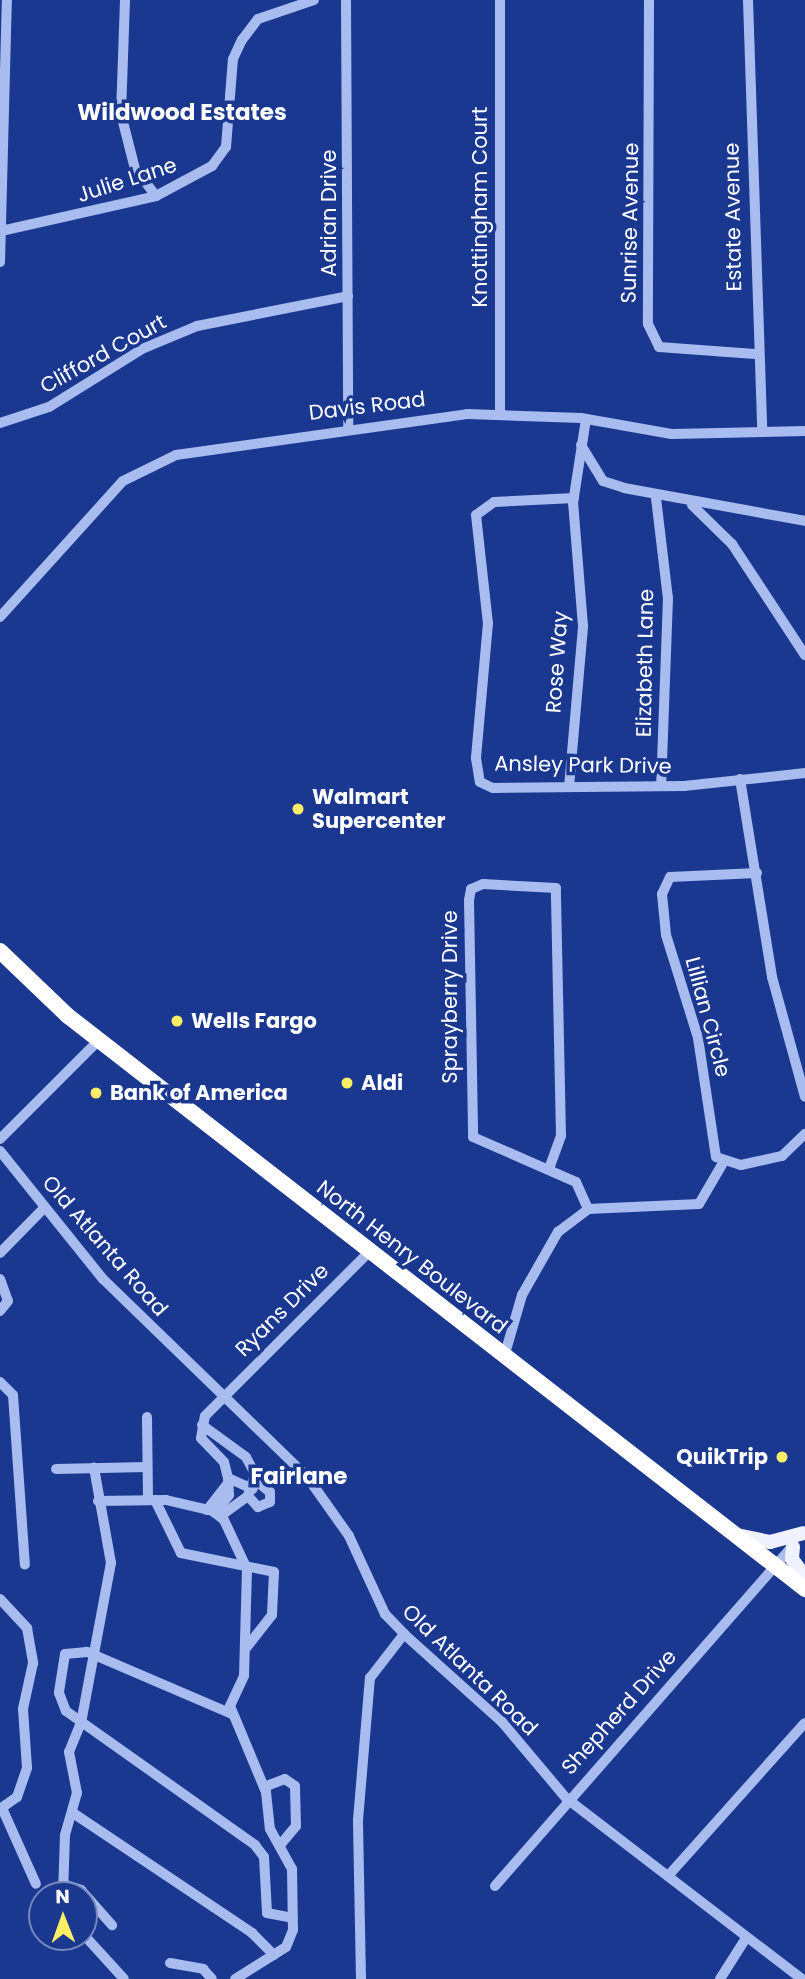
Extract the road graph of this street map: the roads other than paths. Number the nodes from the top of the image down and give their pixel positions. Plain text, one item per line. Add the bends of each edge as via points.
1 (7, 0) edge
2 (125, 0) edge
3 (314, 0) edge
4 (346, 0) edge
5 (500, 0) edge
6 (649, 0) edge
7 (748, 0) edge
8 (156, 196) junction
9 (1, 231) edge
10 (0, 262) edge
11 (348, 296) junction
12 (755, 354) junction
13 (499, 413) junction
14 (586, 419) junction
15 (0, 423) edge
16 (348, 427) junction
17 (805, 431) edge
18 (762, 432) junction
19 (581, 445) junction
20 (574, 498) junction
21 (656, 499) junction
22 (688, 503) junction
23 (805, 521) edge
24 (0, 617) edge
25 (805, 655) edge
26 (805, 773) edge
27 (740, 779) junction
28 (661, 786) junction
29 (569, 787) junction
30 (757, 873) junction
31 (0, 951) edge
32 (99, 1040) junction
33 (805, 1097) edge
34 (805, 1134) edge
35 (0, 1139) edge
36 (0, 1151) edge
37 (723, 1163) junction
38 (550, 1166) junction
39 (44, 1208) junction
40 (588, 1209) junction
41 (370, 1251) junction
42 (0, 1253) edge
43 (0, 1279) edge
44 (0, 1311) edge
45 (504, 1357) junction
46 (0, 1382) edge
47 (222, 1397) junction
48 (147, 1417) dead end
49 (202, 1425) junction
50 (147, 1467) junction
51 (94, 1468) junction
52 (56, 1469) dead end
53 (228, 1481) junction
54 (252, 1488) junction
55 (152, 1500) junction
56 (98, 1501) junction
57 (214, 1513) junction
58 (804, 1532) edge
59 (733, 1534) junction
60 (793, 1546) junction
61 (246, 1564) junction
62 (25, 1565) dead end
63 (776, 1567) junction
64 (805, 1577) edge
65 (805, 1589) edge
66 (0, 1598) edge
67 (404, 1634) junction
68 (245, 1649) junction
69 (94, 1655) junction
70 (232, 1714) junction
71 (81, 1723) junction
72 (805, 1723) edge
73 (264, 1787) junction
74 (566, 1798) junction
75 (1, 1808) edge
76 (73, 1813) junction
77 (279, 1846) junction
78 (668, 1876) junction
79 (35, 1881) edge
80 (65, 1881) edge
81 (495, 1886) dead end
82 (98, 1909) edge
83 (293, 1917) junction
84 (112, 1925) dead end
85 (746, 1938) junction
86 (98, 1950) edge
87 (274, 1955) junction
88 (170, 1964) dead end
89 (124, 1979) edge
90 (212, 1979) edge
91 (236, 1979) edge
92 (361, 1979) edge
93 (720, 1979) edge
94 (802, 1979) edge

1 - 9 street
2 - 8 street via 121,114 135,169
3 - 8 street, Julie Lane via 258,19 233,59 226,147 188,183
4 - 11 street, Adrian Drive
5 - 13 street, Knottingham Court
6 - 12 street, Sunrise Avenue via 648,324 659,348
7 - 12 street, Estate Avenue
8 - 9 street, Julie Lane
9 - 10 street
11 - 15 street, Clifford Court via 197,326 142,349 49,407
11 - 16 street, Adrian Drive
12 - 18 street, Estate Avenue
13 - 14 street, Davis Road
13 - 16 street, Davis Road
14 - 18 street, Davis Road via 673,434
14 - 19 street, Rose Way
16 - 24 street, Davis Road via 222,446 153,464 124,481
17 - 18 street, Davis Road
19 - 20 street, Rose Way
19 - 21 street via 603,481
20 - 29 street, Rose Way via 583,626
20 - 29 street, Ansley Park Drive via 484,504 476,523 488,623 477,774 493,788
21 - 22 street
21 - 28 street, Elizabeth Lane via 668,598
22 - 23 street
22 - 25 street via 725,536
26 - 27 street, Ansley Park Drive
27 - 28 street, Ansley Park Drive
27 - 30 street
28 - 29 street, Ansley Park Drive
30 - 33 street via 777,1001
30 - 37 street, Lillian Circle via 680,873 664,882 662,894 666,935 693,1016 714,1144
31 - 32 highway, North Henry Boulevard
32 - 35 street
32 - 41 highway, North Henry Boulevard
34 - 37 street via 782,1156
36 - 39 street, Old Atlanta Road
37 - 40 street via 699,1204
38 - 38 street, Sprayberry Drive via 561,1136 556,888 484,884 471,889 468,900 473,1137
38 - 40 street, Sprayberry Drive via 576,1182
39 - 42 street
39 - 47 street, Old Atlanta Road via 103,1279
40 - 45 street via 550,1239 522,1295
41 - 45 highway, North Henry Boulevard
41 - 47 street, Ryans Drive
43 - 44 street via 8,1301
45 - 59 highway, North Henry Boulevard
46 - 62 street via 13,1395
47 - 49 street, Ryans Drive
47 - 67 street, Old Atlanta Road via 280,1448 331,1506 371,1590
48 - 50 street
49 - 53 street via 201,1438 220,1458
49 - 54 street via 246,1457
50 - 51 street
50 - 55 street
51 - 52 street
51 - 56 street
53 - 54 street
53 - 57 street
54 - 57 street
55 - 56 street
55 - 57 street
55 - 61 street via 181,1553
56 - 69 street via 112,1558
57 - 61 street
58 - 59 main road via 770,1542
58 - 60 street, Shepherd Drive
59 - 63 highway, North Henry Boulevard
60 - 63 street, Shepherd Drive
60 - 64 main road via 793,1559
61 - 68 street
61 - 68 street via 271,1568 275,1577 272,1615
63 - 65 highway, North Henry Boulevard
63 - 74 street, Shepherd Drive
66 - 75 street via 27,1628 33,1663 23,1709 27,1768 17,1797
67 - 74 street, Old Atlanta Road via 502,1722
67 - 92 street via 370,1678 358,1820
68 - 70 street
69 - 70 street
69 - 71 street
69 - 71 street via 73,1649 65,1654 60,1699
70 - 73 street
71 - 76 street via 69,1752 77,1793
71 - 83 street via 255,1844 264,1857 267,1913
72 - 78 street
73 - 77 street via 269,1826
73 - 77 street via 285,1779 295,1786 296,1826
74 - 78 street, Old Atlanta Road
74 - 81 street, Shepherd Drive
75 - 79 street
76 - 80 street via 65,1840
76 - 87 street via 252,1933
77 - 83 street via 293,1873
78 - 85 street, Old Atlanta Road
82 - 84 street
83 - 87 street via 289,1942
85 - 93 street
85 - 94 street, Old Atlanta Road
86 - 89 street
87 - 91 street
88 - 90 street via 203,1969

